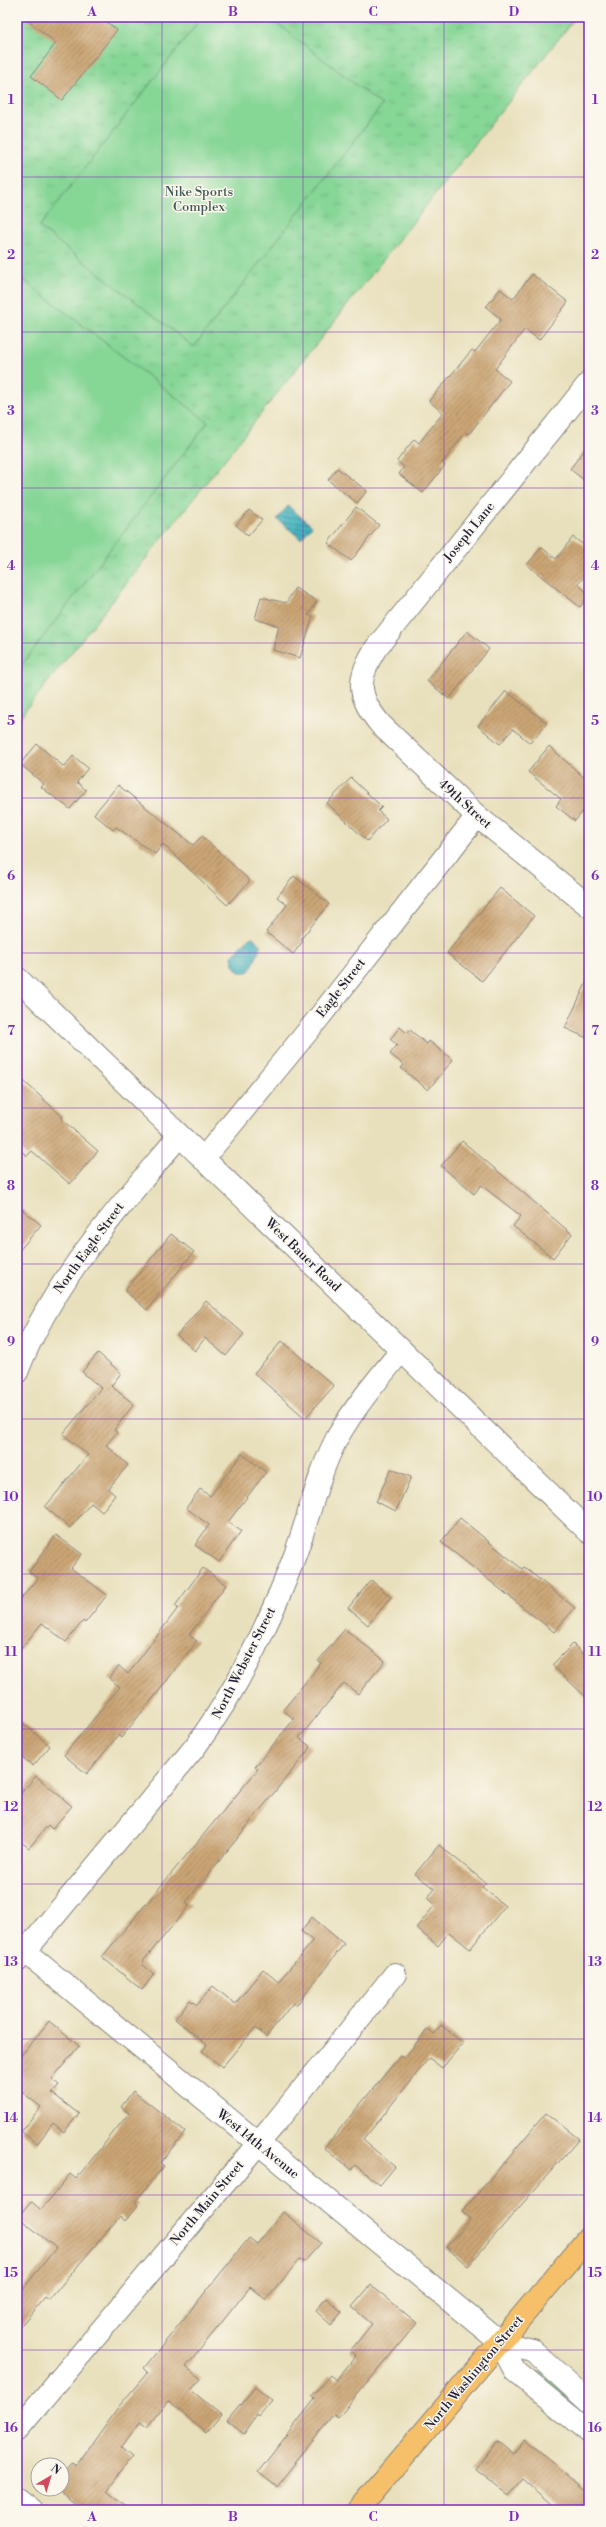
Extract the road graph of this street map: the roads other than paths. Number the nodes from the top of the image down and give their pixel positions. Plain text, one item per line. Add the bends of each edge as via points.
1 (589, 383) edge
2 (361, 686) joint
3 (477, 816) junction
4 (589, 906) edge
5 (17, 978) edge
6 (179, 1136) junction
7 (203, 1158) junction
8 (401, 1351) junction
9 (17, 1372) edge
10 (589, 1532) edge
11 (20, 1953) edge
12 (395, 1974) dead end
13 (258, 2144) junction
14 (589, 2237) edge
15 (500, 2342) junction
16 (589, 2402) edge
17 (17, 2430) edge
18 (589, 2432) edge
19 (17, 2499) edge
20 (30, 2510) edge
21 (358, 2510) edge

1 - 2 street, Joseph Lane via 376,648 363,672
2 - 3 street, 49th Street via 362,697 369,711 381,725
3 - 4 street, 49th Street
3 - 7 street, Eagle Street via 317,1020
5 - 6 street, West Bauer Road
6 - 7 street, West Bauer Road
6 - 9 street, North Eagle Street via 100,1231 56,1292 35,1329
7 - 8 street, West Bauer Road
8 - 10 street, West Bauer Road
8 - 11 street, North Webster Street via 358,1402 336,1440 270,1617 214,1721 195,1748
11 - 13 street, West 14th Avenue
12 - 13 street, North Main Street
13 - 15 street, West 14th Avenue
13 - 17 street, North Main Street
14 - 15 main road, North Washington Street
15 - 16 street via 532,2350
15 - 18 street via 515,2371
15 - 21 main road, North Washington Street
19 - 20 street

